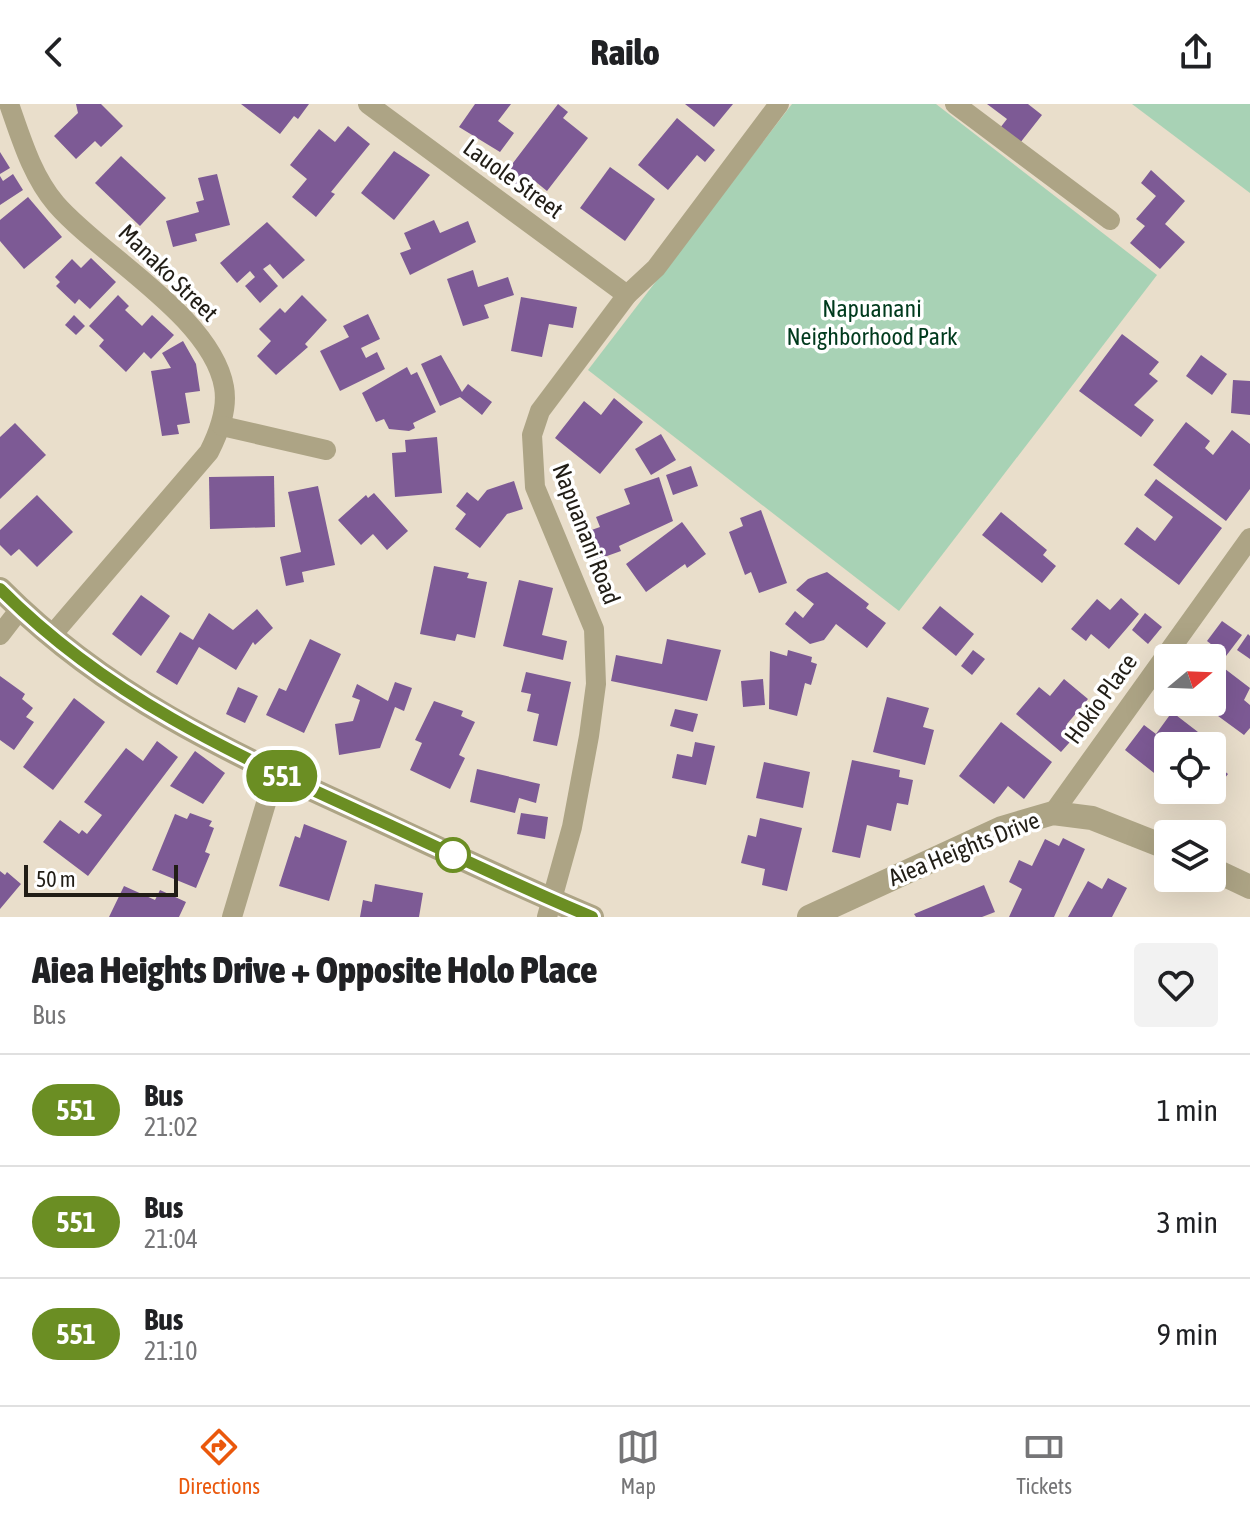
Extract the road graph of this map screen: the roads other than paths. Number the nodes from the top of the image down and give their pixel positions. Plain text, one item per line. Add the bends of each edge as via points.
1 (9, 104) edge
2 (368, 104) edge
3 (779, 104) edge
4 (955, 104) edge
5 (1110, 220) dead end
6 (627, 295) junction
7 (222, 426) junction
8 (326, 450) dead end
9 (1250, 538) edge
10 (0, 589) edge
11 (20, 609) junction
12 (0, 635) edge
13 (52, 635) junction
14 (275, 773) junction
15 (1053, 813) junction
16 (1154, 842) edge
17 (1226, 876) edge
18 (1250, 887) edge
19 (548, 908) edge
20 (232, 917) edge
21 (592, 917) edge
22 (809, 917) edge

1 - 7 street, Manako Street via 27,155 55,203 179,314 211,352 225,388
2 - 6 street, Lauole Street
3 - 6 street, Napuanani Road via 656,268
4 - 5 street
6 - 19 street, Napuanani Road via 540,411 532,435 535,487 594,629 596,684 572,827
7 - 8 street
7 - 13 street, Manako Street via 209,452
9 - 15 street, Hokio Place
10 - 11 street
11 - 12 street
11 - 13 street
13 - 14 street via 163,717
14 - 19 street
14 - 20 street
15 - 16 street, Aiea Heights Drive via 1092,818
15 - 22 street, Aiea Heights Drive via 1002,828
17 - 18 street
19 - 21 street

